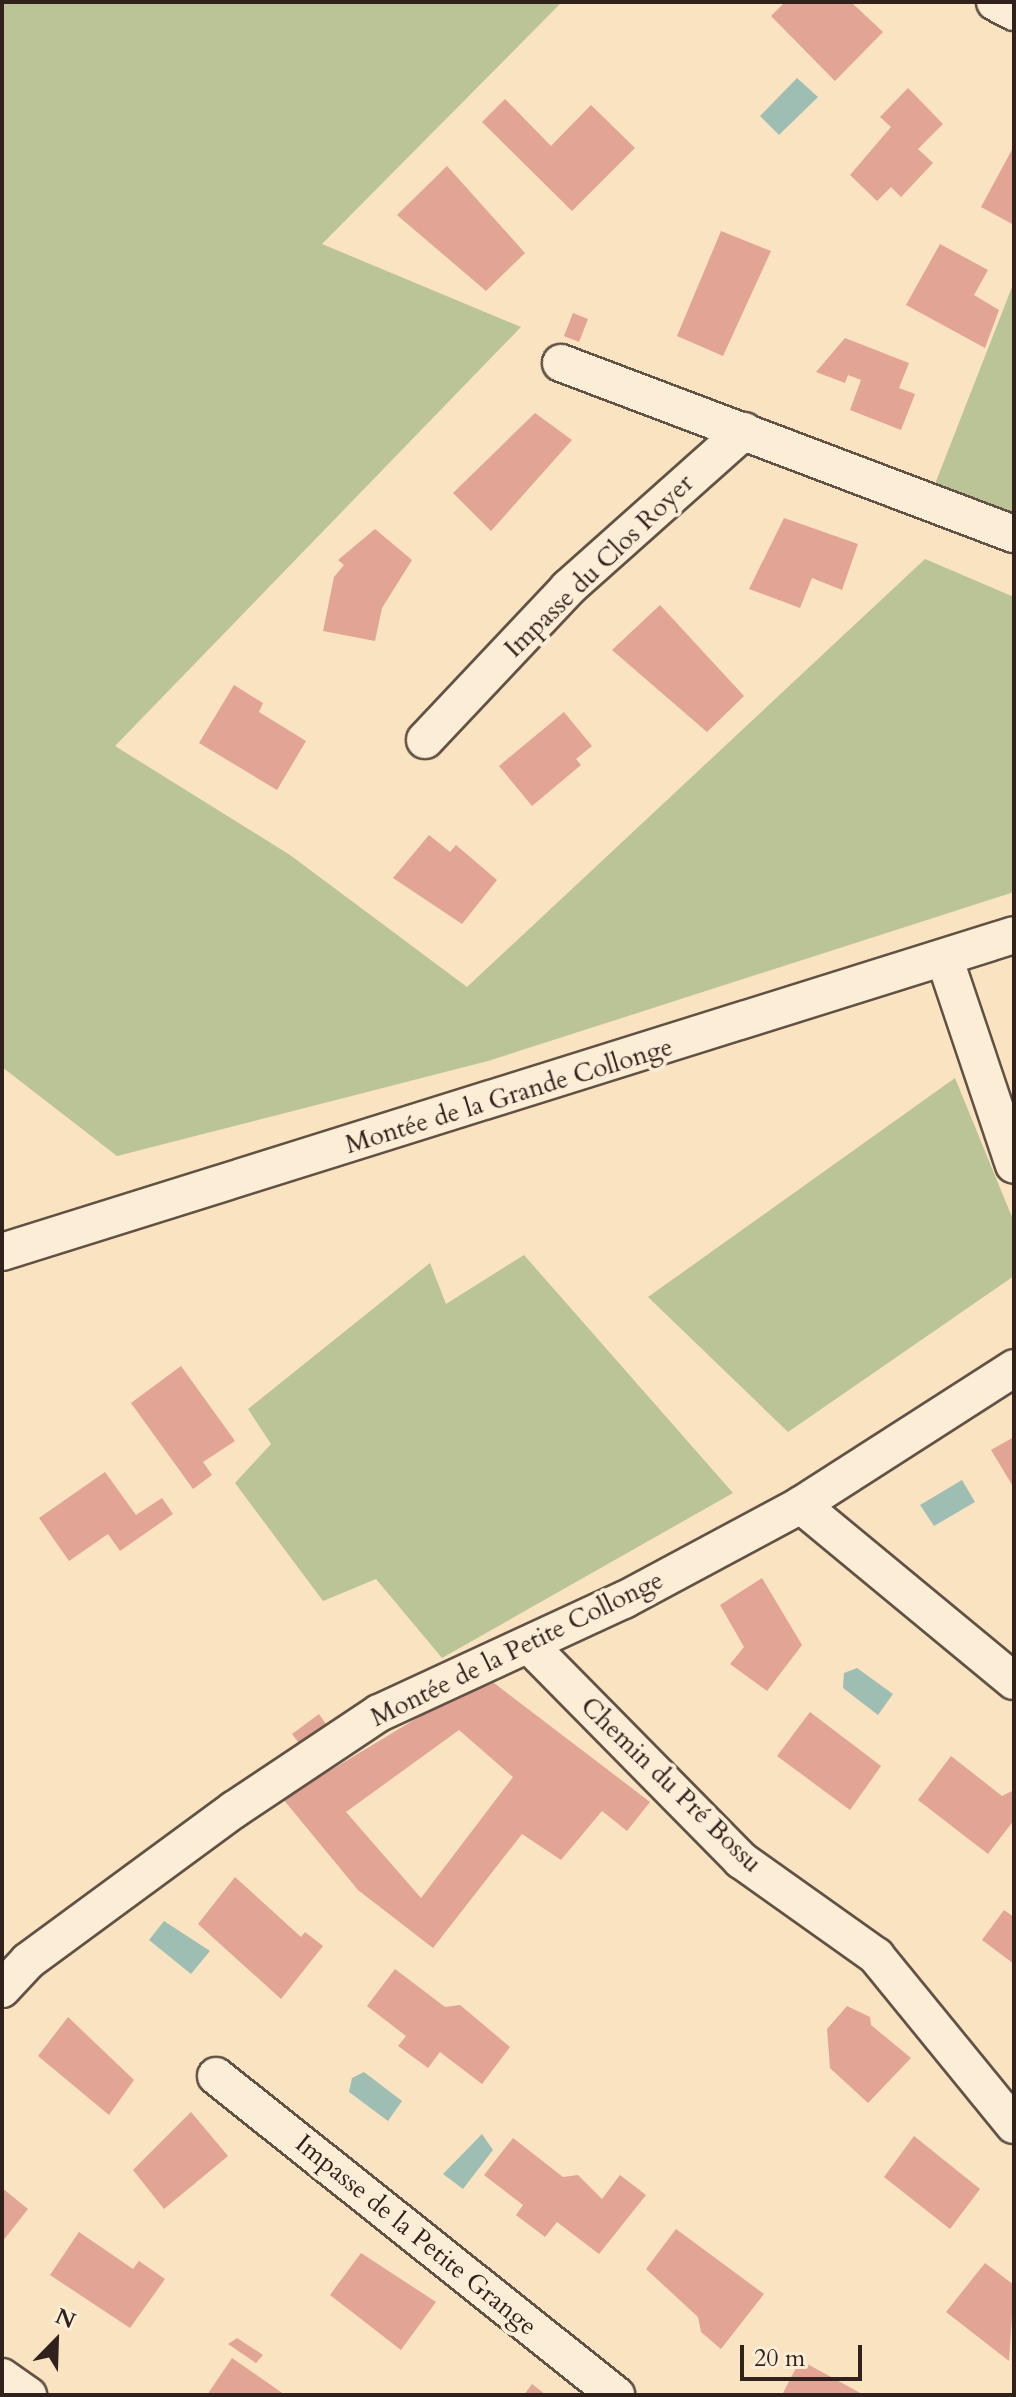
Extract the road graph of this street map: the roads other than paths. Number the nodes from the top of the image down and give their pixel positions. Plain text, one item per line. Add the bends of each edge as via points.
1 (995, 2) edge
2 (1014, 12) edge
3 (561, 363) dead end
4 (744, 431) junction
5 (1014, 534) edge
6 (425, 740) dead end
7 (1014, 935) edge
8 (945, 960) junction
9 (1014, 1165) edge
10 (2, 1252) edge
11 (1014, 1368) edge
12 (801, 1505) junction
13 (530, 1646) junction
14 (1014, 1681) edge
15 (2, 1989) edge
16 (216, 2076) dead end
17 (1014, 2125) edge
18 (2, 2377) edge
19 (28, 2395) edge
20 (616, 2395) edge

1 - 2 street
3 - 4 street
4 - 5 street
4 - 6 street, Impasse du Clos Royer via 568,588
7 - 8 street, Montée de la Grande Collonge
8 - 9 street
8 - 10 street, Montée de la Grande Collonge
11 - 12 street, Montée de la Petite Collonge
12 - 13 street, Montée de la Petite Collonge
12 - 14 street
13 - 15 street, Montée de la Petite Collonge via 379,1713 235,1809 28,1961
13 - 17 street, Chemin du Pré Bossu via 741,1860 876,1956
16 - 20 street, Impasse de la Petite Grange
18 - 19 street

